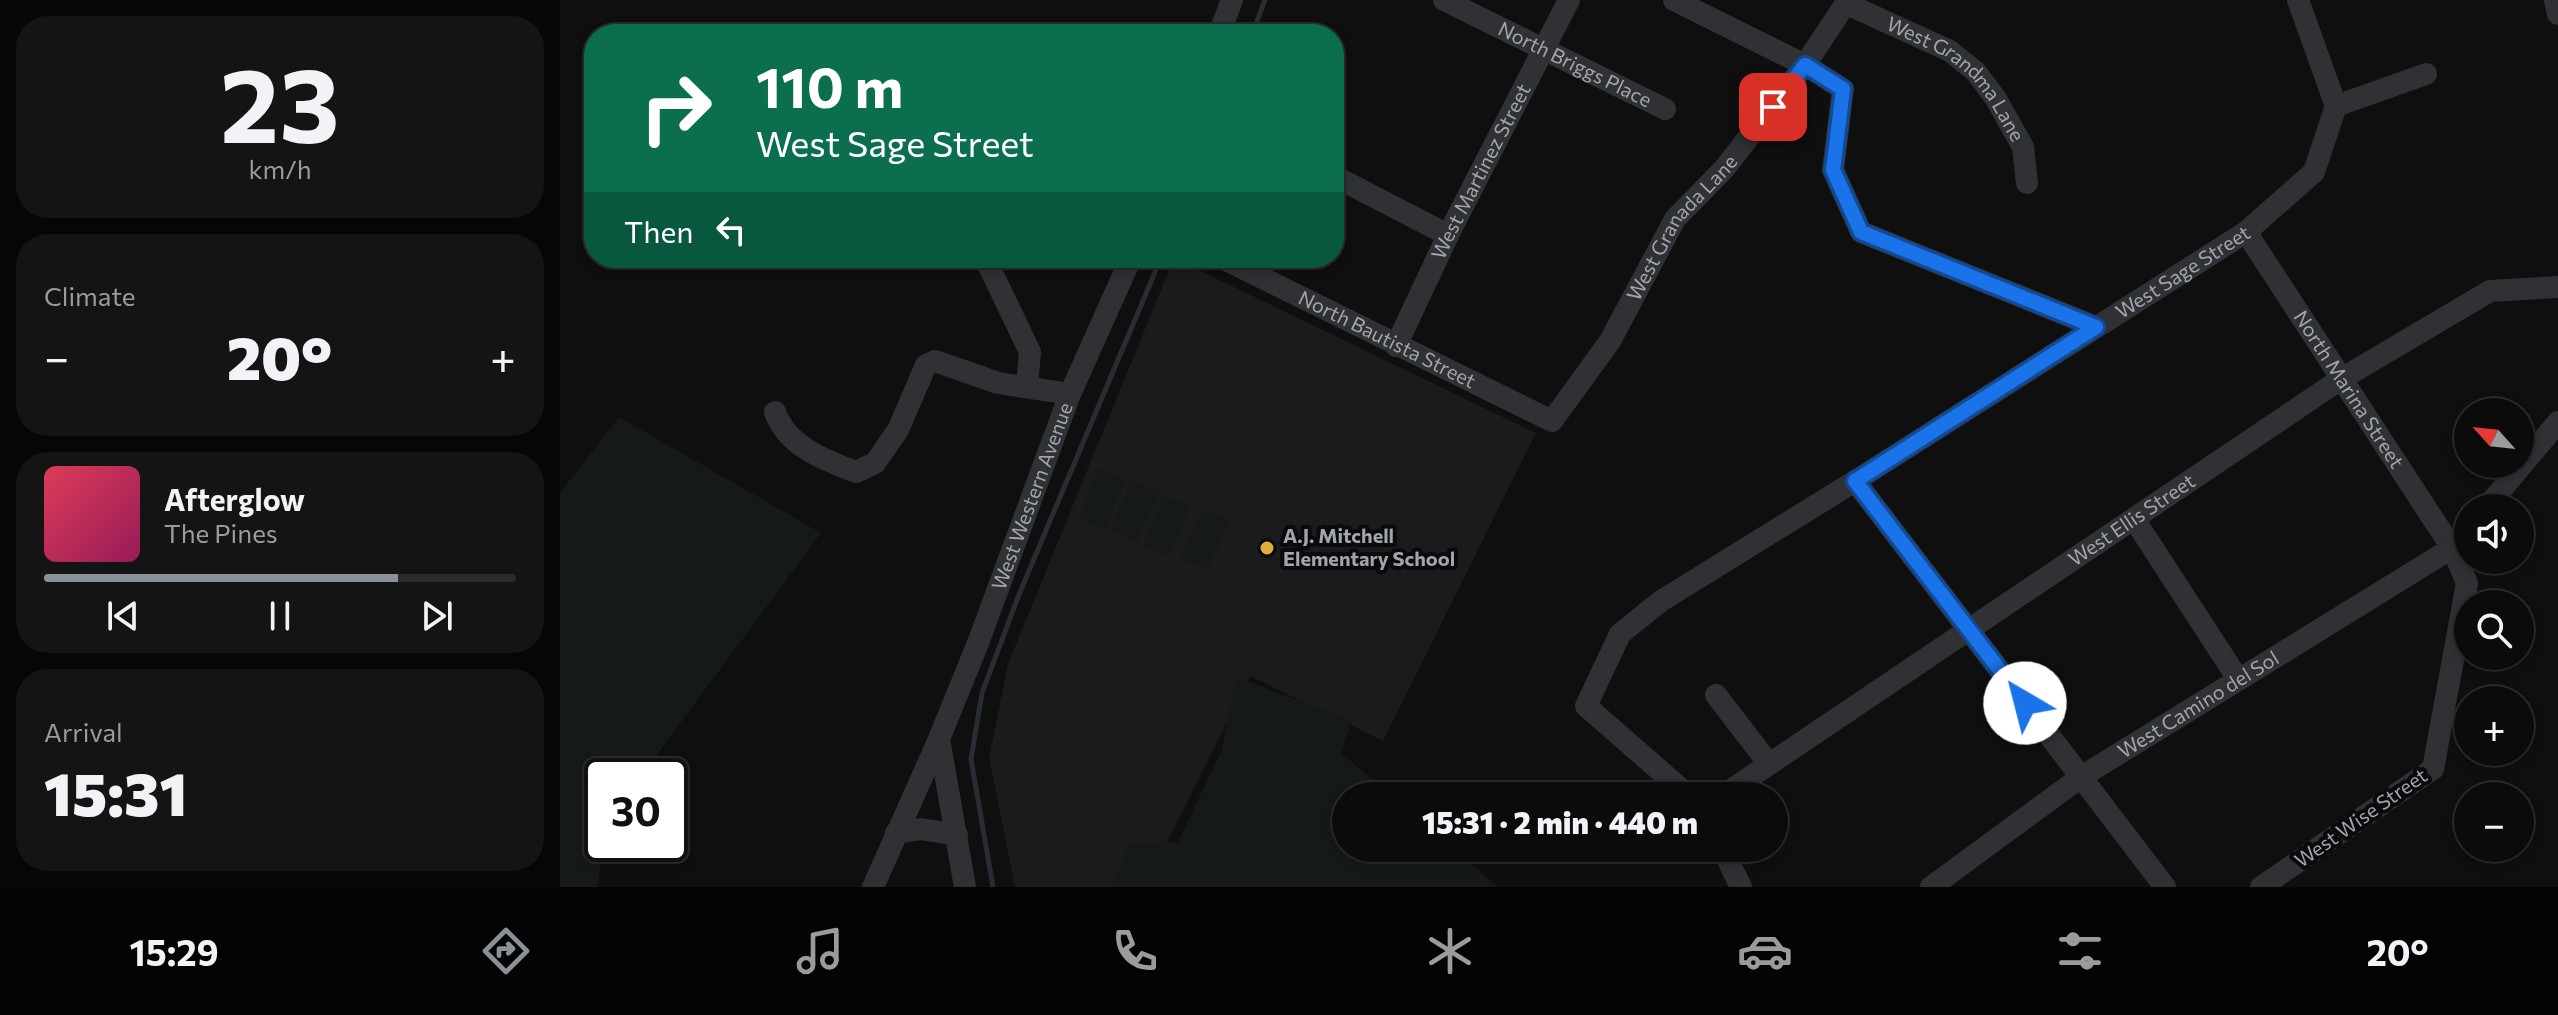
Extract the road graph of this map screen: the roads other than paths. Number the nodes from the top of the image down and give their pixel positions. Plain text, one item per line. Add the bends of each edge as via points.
1 (1232, 0) edge
2 (1444, 0) edge
3 (1569, 0) edge
4 (1674, 0) edge
5 (2298, 0) edge
6 (2555, 0) edge
7 (1847, 2) edge
8 (2558, 14) edge
9 (1223, 24) edge
10 (1544, 49) junction
11 (1805, 65) junction
12 (2426, 74) dead end
13 (2336, 106) junction
14 (1665, 109) dead end
15 (1344, 181) edge
16 (2027, 183) dead end
17 (2246, 232) junction
18 (1448, 235) junction
19 (990, 268) edge
20 (1127, 268) edge
21 (1242, 268) edge
22 (2558, 287) edge
23 (2096, 327) junction
24 (1396, 346) junction
25 (2341, 379) junction
26 (1027, 386) junction
27 (1070, 394) junction
28 (775, 412) dead end
29 (1552, 421) joint
30 (2558, 422) edge
31 (1855, 481) junction
32 (2498, 494) edge
33 (2134, 519) junction
34 (2454, 546) edge
35 (2452, 548) junction
36 (1969, 630) junction
37 (2238, 679) junction
38 (1716, 695) dead end
39 (939, 739) junction
40 (1769, 764) junction
41 (2081, 777) junction
42 (1673, 782) edge
43 (1743, 782) edge
44 (896, 833) junction
45 (957, 835) junction
46 (1729, 862) edge
47 (873, 887) edge
48 (965, 887) edge
49 (1741, 887) edge
50 (1931, 887) edge
51 (2165, 887) edge
52 (2261, 887) edge

1 - 9 street
2 - 10 street, North Briggs Place
3 - 10 street, West Martinez Street
4 - 11 street
5 - 13 street
6 - 8 street
7 - 11 street, West Granada Lane
7 - 16 street, West Grandma Lane via 1950,51 1976,72 2023,147
10 - 14 street, North Briggs Place
10 - 18 street, West Martinez Street
11 - 23 street via 1843,89 1833,170 1861,232
11 - 29 street, West Granada Lane via 1724,169 1675,219 1610,341
12 - 13 street
13 - 17 street, West Sage Street via 2314,172
15 - 18 street
17 - 23 street, West Sage Street
17 - 25 street, North Marina Street
18 - 24 street, West Martinez Street
19 - 26 street via 1030,352
20 - 27 street, West Western Avenue
21 - 24 street, North Bautista Street
22 - 25 street, West Ellis Street via 2490,291
23 - 31 street, West Sage Street
24 - 29 street, North Bautista Street
25 - 33 street, West Ellis Street
25 - 35 street, North Marina Street
26 - 27 street
26 - 28 street via 998,383 935,361 926,365 898,430 875,463 856,472 797,443 781,428
27 - 39 street, West Western Avenue
30 - 32 street
31 - 36 street
31 - 42 street, West Sage Street via 1661,601 1620,634 1586,706
33 - 36 street, West Ellis Street
33 - 37 street
34 - 35 street, West Camino del Sol
35 - 37 street, West Camino del Sol
35 - 52 street, West Wise Street via 2467,583 2433,769
36 - 40 street, West Ellis Street
36 - 41 street
37 - 41 street, West Camino del Sol
38 - 40 street
39 - 44 street, West Western Avenue
39 - 45 street
40 - 43 street, West Ellis Street
41 - 50 street, West Camino del Sol
41 - 51 street
44 - 45 street via 921,829
44 - 47 street, West Western Avenue
45 - 48 street
46 - 49 street

